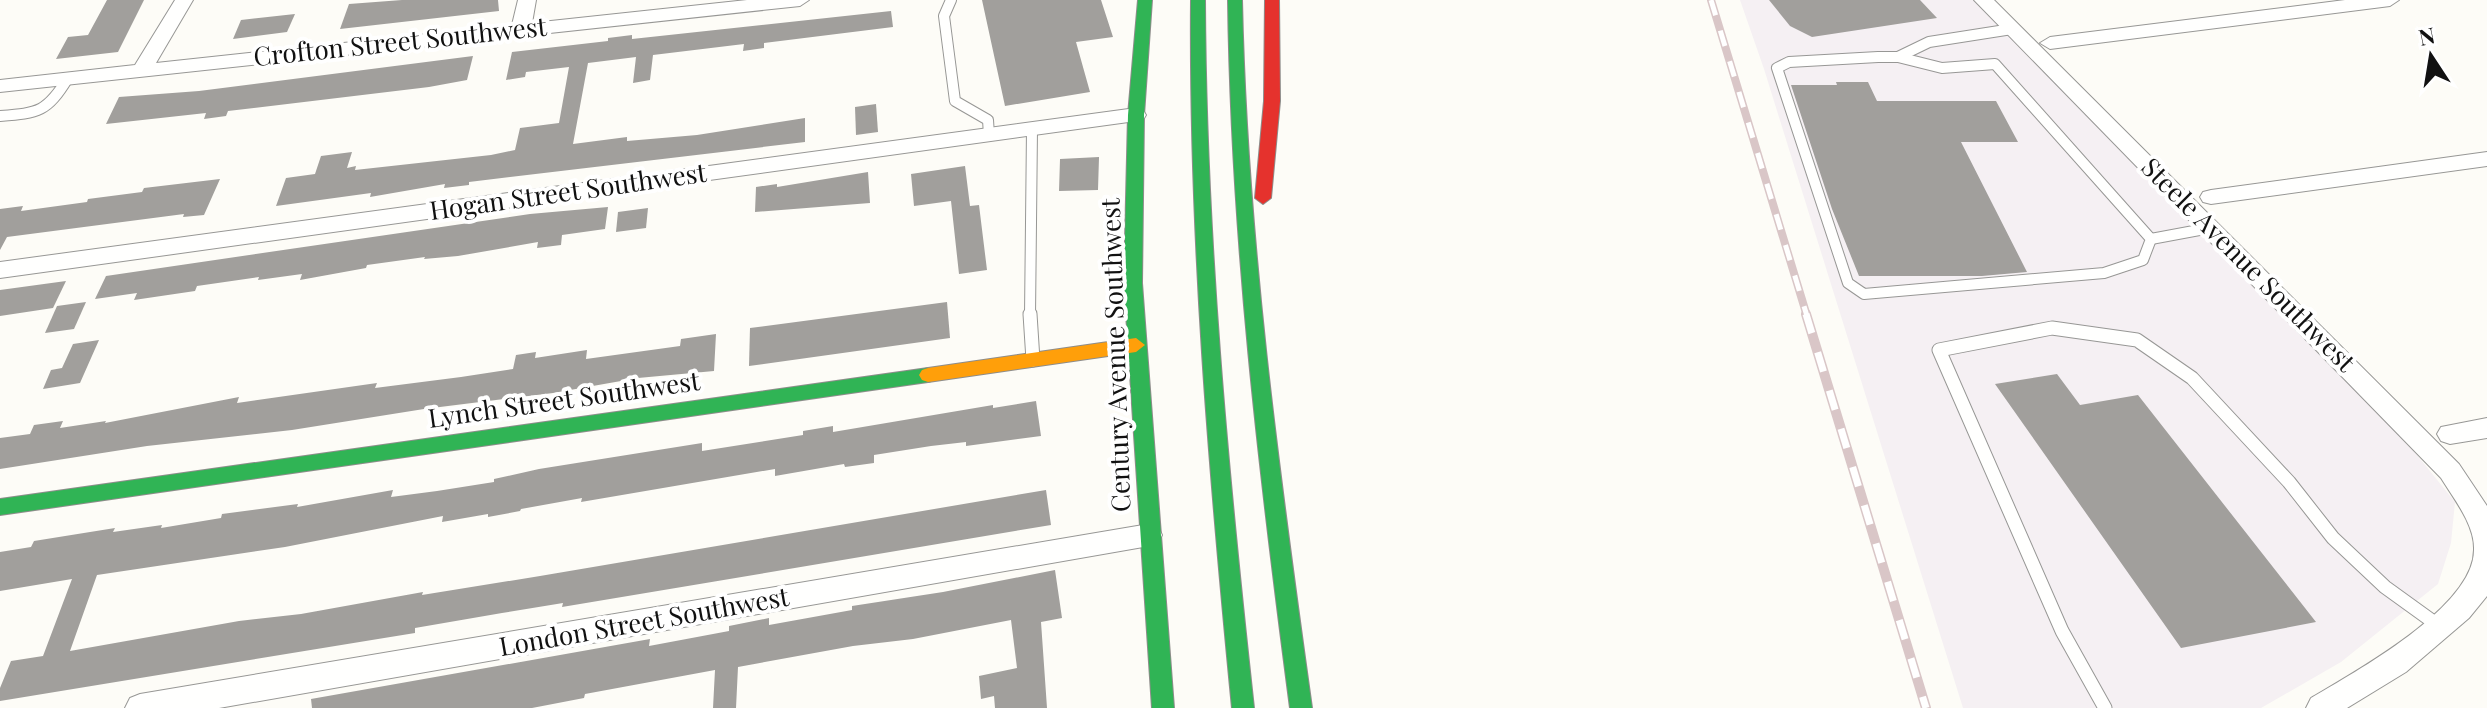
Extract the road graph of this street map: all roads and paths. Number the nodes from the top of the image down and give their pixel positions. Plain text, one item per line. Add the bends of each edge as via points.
1 (184, 0) edge
2 (527, 0) edge
3 (800, 0) edge
4 (951, 0) edge
5 (1145, 0) edge
6 (1198, 0) edge
7 (1235, 0) edge
8 (1272, 0) edge
9 (1983, 0) edge
10 (2390, 0) edge
11 (2012, 29) junction
12 (521, 30) junction
13 (2050, 43) dead end
14 (1898, 57) junction
15 (143, 69) junction
16 (68, 78) junction
17 (0, 86) edge
18 (1136, 115) junction
19 (0, 116) edge
20 (1032, 129) junction
21 (989, 135) junction
22 (2487, 159) edge
23 (2211, 197) dead end
24 (2210, 228) junction
25 (2151, 239) junction
26 (0, 270) edge
27 (1254, 332) junction
28 (1136, 345) junction
29 (1033, 360) junction
30 (2487, 428) edge
31 (2450, 434) dead end
32 (0, 507) edge
33 (1149, 535) junction
34 (2487, 550) edge
35 (2439, 626) junction
36 (140, 708) edge
37 (1163, 708) edge
38 (1243, 708) edge
39 (1301, 708) edge
40 (2105, 708) edge
41 (2321, 708) edge

1 - 15 street
2 - 12 street
3 - 12 street, Crofton Street Southwest
4 - 21 lane via 944,16 955,101 988,120
5 - 18 main road, Century Avenue Southwest
6 - 38 main road via 1202,276
7 - 27 main road via 1238,150
8 - 27 main road via 1272,101
9 - 11 street, Steele Avenue Southwest
10 - 13 street
11 - 14 lane via 1929,42
11 - 24 street, Steele Avenue Southwest
12 - 15 street, Crofton Street Southwest
14 - 25 lane via 1942,68 1995,64
14 - 25 lane via 1789,62 1777,68 1848,283 1864,294 2104,273 2143,260
15 - 16 street, Crofton Street Southwest
16 - 17 street, Crofton Street Southwest
16 - 19 lane via 50,108
18 - 20 street, Hogan Street Southwest
18 - 28 main road, Century Avenue Southwest
20 - 21 street, Hogan Street Southwest
20 - 29 lane via 1028,291
21 - 26 street, Hogan Street Southwest
22 - 23 street
24 - 25 lane
24 - 34 street, Steele Avenue Southwest via 2450,471 2478,514
27 - 39 main road
28 - 29 main road, Lynch Street Southwest
28 - 33 main road, Century Avenue Southwest
29 - 32 main road, Lynch Street Southwest
30 - 31 street
33 - 36 street, London Street Southwest
33 - 37 main road, Century Avenue Southwest
34 - 35 street, Steele Avenue Southwest via 2481,583
35 - 40 lane via 2385,587 2333,538 2289,482 2192,378 2137,340 2052,328 1939,350 2051,612
35 - 41 street, Steele Avenue Southwest via 2396,663

